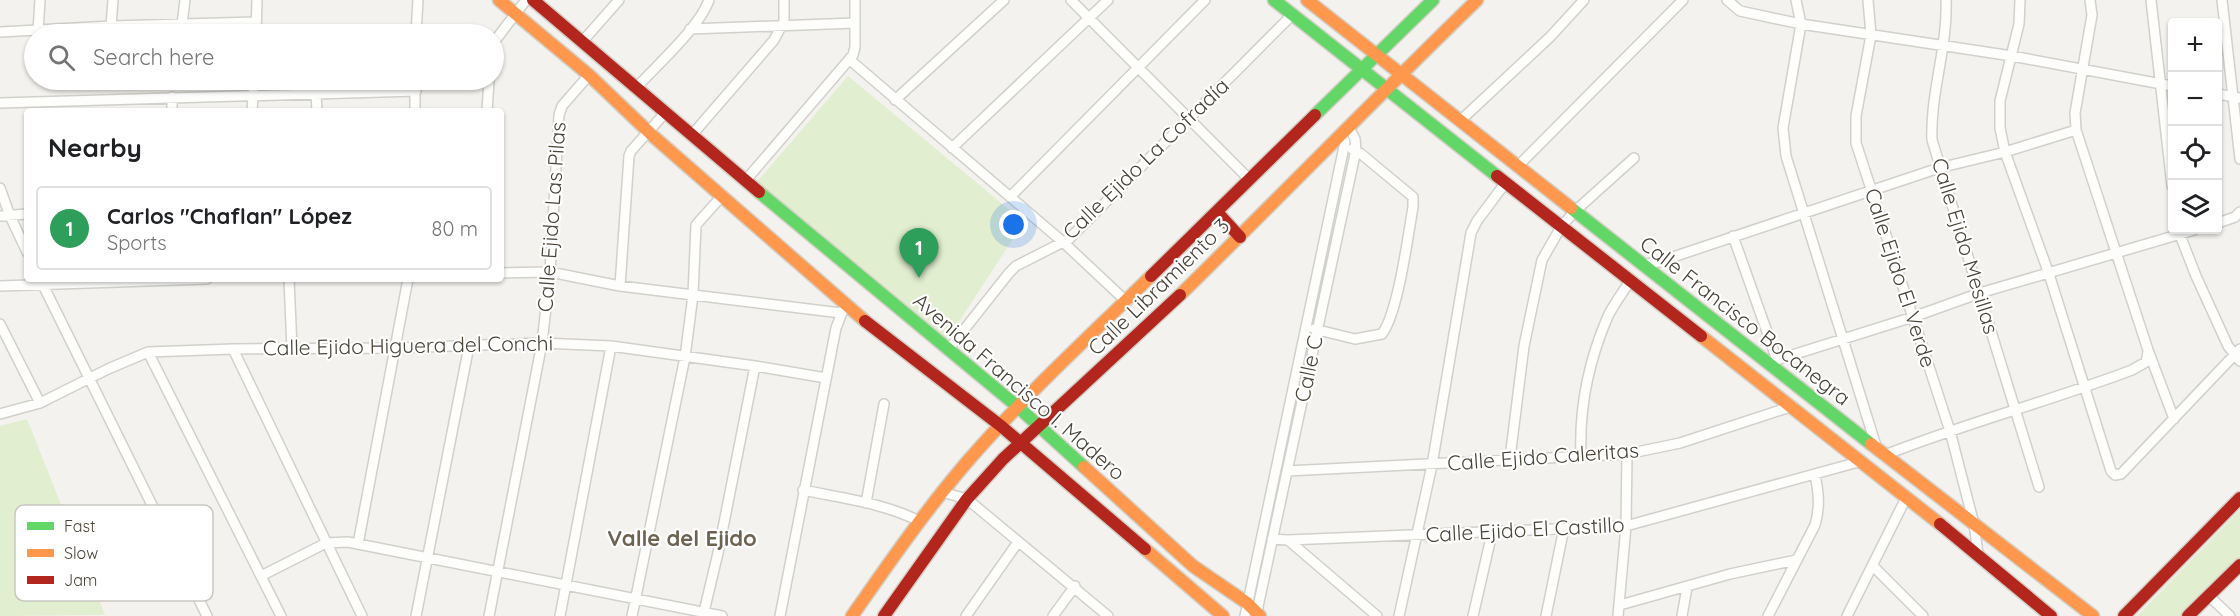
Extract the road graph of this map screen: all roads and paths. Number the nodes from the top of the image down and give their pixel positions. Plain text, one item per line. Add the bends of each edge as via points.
1 (40, 0) edge
2 (113, 0) edge
3 (185, 0) edge
4 (257, 0) edge
5 (418, 0) edge
6 (499, 0) edge
7 (526, 0) edge
8 (533, 0) edge
9 (619, 0) edge
10 (709, 0) edge
11 (784, 0) edge
12 (855, 0) edge
13 (1004, 0) edge
14 (1071, 0) edge
15 (1108, 0) edge
16 (1205, 0) edge
17 (1275, 0) edge
18 (1307, 0) edge
19 (1433, 0) edge
20 (1477, 0) edge
21 (1584, 0) edge
22 (1683, 0) edge
23 (1727, 0) edge
24 (1796, 0) edge
25 (1868, 0) edge
26 (1946, 0) edge
27 (2020, 0) edge
28 (2090, 0) edge
29 (2151, 0) edge
30 (2222, 0) edge
31 (515, 14) junction
32 (1293, 14) junction
33 (1089, 19) junction
34 (256, 22) joint
35 (855, 23) junction
36 (38, 24) edge
37 (111, 24) edge
38 (182, 24) joint
39 (417, 24) edge
40 (1801, 24) junction
41 (781, 27) junction
42 (504, 29) edge
43 (690, 29) junction
44 (24, 31) edge
45 (0, 33) edge
46 (1871, 35) junction
47 (582, 42) junction
48 (1943, 45) junction
49 (1377, 54) junction
50 (2012, 56) junction
51 (850, 60) junction
52 (1362, 68) junction
53 (2083, 68) junction
54 (1139, 69) junction
55 (1401, 74) junction
56 (589, 75) junction
57 (2160, 83) junction
58 (2168, 85) edge
59 (636, 87) junction
60 (1385, 89) junction
61 (254, 90) edge
62 (416, 90) joint
63 (488, 90) edge
64 (316, 94) junction
65 (2222, 95) edge
66 (254, 96) junction
67 (172, 97) junction
68 (2237, 98) edge
69 (101, 100) junction
70 (895, 100) junction
71 (0, 103) edge
72 (28, 106) edge
73 (101, 108) edge
74 (172, 108) edge
75 (252, 108) edge
76 (317, 108) edge
77 (415, 108) edge
78 (487, 108) edge
79 (665, 113) junction
80 (1189, 119) junction
81 (1461, 120) junction
82 (2076, 130) junction
83 (649, 133) junction
84 (691, 136) junction
85 (1345, 136) junction
86 (952, 148) junction
87 (1356, 150) junction
88 (2005, 152) junction
89 (1634, 158) dead end
90 (2240, 159) edge
91 (1518, 166) junction
92 (1939, 168) junction
93 (746, 180) junction
94 (1250, 180) junction
95 (2171, 180) edge
96 (1506, 182) junction
97 (0, 188) edge
98 (1871, 192) junction
99 (721, 197) junction
100 (1010, 197) junction
101 (1217, 212) junction
102 (1574, 212) junction
103 (2240, 212) edge
104 (1804, 213) junction
105 (24, 214) edge
106 (5, 216) edge
107 (2222, 221) edge
108 (1562, 227) junction
109 (2172, 234) edge
110 (2179, 234) edge
111 (1733, 236) junction
112 (1240, 237) junction
113 (1063, 242) junction
114 (24, 247) edge
115 (2115, 254) junction
116 (1642, 265) junction
117 (504, 273) edge
118 (550, 273) junction
119 (2049, 274) junction
120 (1630, 280) junction
121 (41, 282) edge
122 (290, 282) edge
123 (407, 282) edge
124 (0, 286) edge
125 (620, 286) junction
126 (1980, 293) junction
127 (693, 295) junction
128 (1126, 302) junction
129 (843, 310) junction
130 (1913, 317) junction
131 (0, 324) edge
132 (1312, 328) junction
133 (1844, 339) junction
134 (542, 343) junction
135 (469, 346) junction
136 (611, 346) junction
137 (292, 348) junction
138 (394, 348) junction
139 (233, 349) junction
140 (948, 350) junction
141 (2148, 350) junction
142 (148, 352) junction
143 (2238, 355) edge
144 (684, 357) junction
145 (1772, 361) junction
146 (755, 366) junction
147 (826, 378) junction
148 (88, 380) junction
149 (2085, 388) junction
150 (40, 403) junction
151 (884, 404) dead end
152 (1793, 406) junction
153 (1018, 407) junction
154 (2016, 411) junction
155 (0, 414) edge
156 (2174, 419) junction
157 (1001, 426) junction
158 (1038, 426) junction
159 (1950, 431) junction
160 (1020, 442) junction
161 (1281, 443) junction
162 (1293, 444) junction
163 (1881, 452) junction
164 (1627, 454) junction
165 (1581, 456) junction
166 (1510, 458) junction
167 (1862, 461) junction
168 (1432, 465) junction
169 (1287, 471) junction
170 (1815, 476) junction
171 (2039, 487) dead end
172 (803, 490) junction
173 (942, 492) junction
174 (1907, 496) junction
175 (2240, 498) edge
176 (967, 499) junction
177 (866, 503) junction
178 (151, 505) edge
179 (919, 521) junction
180 (1974, 524) junction
181 (1626, 526) junction
182 (1564, 528) junction
183 (1492, 533) junction
184 (1417, 536) junction
185 (1272, 539) junction
186 (1288, 540) junction
187 (1018, 542) junction
188 (326, 543) junction
189 (358, 544) junction
190 (1978, 554) junction
191 (428, 557) junction
192 (1796, 560) junction
193 (2240, 565) edge
194 (1873, 566) junction
195 (497, 573) junction
196 (261, 576) junction
197 (566, 586) junction
198 (1074, 586) junction
199 (1687, 587) junction
200 (2209, 596) junction
201 (635, 599) junction
202 (199, 601) edge
203 (1247, 603) junction
204 (1620, 605) junction
205 (703, 614) edge
206 (1254, 615) edge
207 (207, 616) edge
208 (281, 616) edge
209 (362, 616) edge
210 (416, 616) edge
211 (489, 616) edge
212 (560, 616) edge
213 (632, 616) edge
214 (722, 616) edge
215 (780, 616) edge
216 (852, 616) edge
217 (884, 616) edge
218 (966, 616) edge
219 (1053, 616) edge
220 (1108, 616) edge
221 (1223, 616) edge
222 (1377, 616) edge
223 (1399, 616) edge
224 (1473, 616) edge
225 (1546, 616) edge
226 (1618, 616) edge
227 (1683, 616) edge
228 (1768, 616) edge
229 (1847, 616) edge
230 (1923, 616) edge
231 (2050, 616) edge
232 (2093, 616) edge
233 (2124, 616) edge
234 (2188, 616) edge
235 (2230, 616) edge

1 - 36 street
2 - 37 street
3 - 38 street
4 - 34 street
5 - 39 street
6 - 31 street, Avenida Francisco I. Madero
7 - 31 street
8 - 47 street, Avenida Francisco I. Madero
9 - 47 street
10 - 43 street
11 - 41 street
12 - 35 street
13 - 70 street
14 - 33 street
15 - 33 street
16 - 54 street
17 - 32 street, Calle Francisco Bocanegra
18 - 49 street, Calle Francisco Bocanegra
19 - 49 street, Calle Libramiento 3
20 - 55 street, Calle Libramiento 3
21 - 81 street
22 - 91 street
23 - 40 street via 1740,11
24 - 40 street
25 - 46 street, Calle Ejido El Verde
26 - 48 street, Calle Ejido Mesillas
27 - 50 street
28 - 53 street via 2092,15
29 - 57 street
30 - 68 street
31 - 42 street
31 - 56 street, Avenida Francisco I. Madero
32 - 52 street, Calle Francisco Bocanegra
32 - 80 street, Calle Ejido La Cofradía
33 - 54 street
33 - 86 street
34 - 38 street
35 - 41 street
35 - 51 street via 855,47
40 - 46 street
40 - 104 street via 1783,128 1786,156
41 - 43 street
41 - 84 street
43 - 59 street
44 - 45 street
46 - 48 street
46 - 98 street, Calle Ejido El Verde via 1855,130
47 - 59 street, Avenida Francisco I. Madero
48 - 50 street
48 - 92 street, Calle Ejido Mesillas via 1931,125
49 - 52 street, Calle Libramiento 3
49 - 55 street, Calle Francisco Bocanegra
50 - 53 street
50 - 88 street via 2000,100
51 - 70 street
51 - 93 street
52 - 60 street, Calle Francisco Bocanegra
52 - 94 street, Calle Libramiento 3
53 - 57 street
53 - 82 street
54 - 80 street
54 - 100 street
55 - 60 street, Calle Libramiento 3
55 - 81 street, Calle Francisco Bocanegra
56 - 83 street, Avenida Francisco I. Madero
56 - 118 street, Calle Ejido Las Pilas via 559,115
57 - 58 street
57 - 95 street
59 - 79 street, Avenida Francisco I. Madero
60 - 85 street, Calle Libramiento 3
60 - 96 street, Calle Francisco Bocanegra
61 - 66 street
62 - 64 street
62 - 77 street
63 - 78 street
64 - 66 street
64 - 76 street
65 - 68 street
66 - 67 street
66 - 75 street
67 - 69 street
67 - 74 street
68 - 90 street
69 - 72 street
69 - 73 street
70 - 86 street
71 - 72 street
79 - 83 street
79 - 84 street, Avenida Francisco I. Madero
80 - 94 street
80 - 113 street, Calle Ejido La Cofradía
81 - 91 street, Calle Francisco Bocanegra
82 - 88 street
82 - 115 street
83 - 99 street, Avenida Francisco I. Madero
83 - 125 street via 629,156
84 - 93 street, Avenida Francisco I. Madero
85 - 87 street
85 - 87 street via 1353,134
85 - 112 street, Calle Libramiento 3
85 - 132 street, Calle C
86 - 100 street
87 - 132 street, Calle C
87 - 132 street via 1413,197 1396,292 1382,334 1355,339
88 - 92 street
88 - 119 street
89 - 102 street
91 - 102 street, Calle Francisco Bocanegra
92 - 98 street
92 - 126 street, Calle Ejido Mesillas
93 - 140 street, Avenida Francisco I. Madero
94 - 101 street, Calle Libramiento 3
96 - 108 street, Calle Francisco Bocanegra
96 - 168 street via 1471,233
97 - 106 street
98 - 104 street
98 - 130 street, Calle Ejido El Verde
99 - 127 street via 696,225
99 - 129 street, Avenida Francisco I. Madero
100 - 113 street
101 - 112 street
101 - 128 street, Calle Libramiento 3
102 - 108 street
102 - 116 street, Calle Francisco Bocanegra
103 - 107 street
104 - 111 street
104 - 133 street
105 - 106 street
106 - 114 street
108 - 120 street, Calle Francisco Bocanegra
108 - 166 street via 1539,271 1524,346
109 - 115 street
110 - 143 street via 2228,346
111 - 116 street
111 - 145 street
112 - 158 street, Calle Libramiento 3
113 - 128 street
113 - 140 street, Calle Ejido La Cofradía via 1016,266
115 - 119 street
115 - 141 street
116 - 145 street, Calle Francisco Bocanegra
117 - 118 street
118 - 125 street
118 - 134 street, Calle Ejido Las Pilas
119 - 126 street
119 - 149 street
120 - 152 street, Calle Francisco Bocanegra
120 - 165 street via 1609,315 1593,360 1580,418
121 - 124 street
121 - 148 street
122 - 137 street
123 - 138 street
125 - 127 street
126 - 130 street
126 - 154 street, Calle Ejido Mesillas
127 - 129 street
127 - 144 street
128 - 153 street, Calle Libramiento 3
129 - 147 street
129 - 157 street, Avenida Francisco I. Madero
130 - 133 street
130 - 159 street, Calle Ejido El Verde
131 - 150 street
132 - 161 street, Calle C
132 - 162 street, Calle C
133 - 145 street
133 - 163 street
134 - 135 street, Calle Ejido Higuera del Conchi
134 - 136 street, Calle Ejido Higuera del Conchi
134 - 195 street, Calle Ejido Las Pilas
135 - 138 street, Calle Ejido Higuera del Conchi
135 - 191 street
136 - 144 street, Calle Ejido Higuera del Conchi
136 - 197 street
137 - 138 street, Calle Ejido Higuera del Conchi
137 - 139 street, Calle Ejido Higuera del Conchi
138 - 189 street
139 - 142 street, Calle Ejido Higuera del Conchi
139 - 188 street
140 - 153 street, Avenida Francisco I. Madero
141 - 149 street via 2143,365
141 - 156 street
142 - 148 street, Calle Ejido Higuera del Conchi
142 - 196 street
143 - 156 street
144 - 146 street, Calle Ejido Higuera del Conchi
144 - 201 street
145 - 163 street, Calle Francisco Bocanegra
146 - 147 street, Calle Ejido Higuera del Conchi
146 - 205 street
147 - 172 street
148 - 150 street, Calle Ejido Higuera del Conchi
148 - 178 street
149 - 154 street
149 - 156 street via 2115,475 2121,474
150 - 155 street, Calle Ejido Higuera del Conchi
151 - 177 street
152 - 164 street, Calle Ejido Caleritas via 1680,443
152 - 167 street, Calle Francisco Bocanegra
153 - 157 street, Calle Libramiento 3
153 - 158 street, Avenida Francisco I. Madero
154 - 159 street
154 - 171 street, Calle Ejido Mesillas
157 - 160 street, Avenida Francisco I. Madero
157 - 173 street, Calle Libramiento 3
158 - 160 street, Calle Libramiento 3
158 - 203 street, Avenida Francisco I. Madero via 1193,566
159 - 163 street
159 - 180 street, Calle Ejido El Verde
160 - 176 street, Calle Libramiento 3
160 - 221 street, Avenida Francisco I. Madero
161 - 162 street
161 - 203 street, Calle C
162 - 169 street, Calle C
163 - 180 street, Calle Francisco Bocanegra
164 - 165 street, Calle Ejido Caleritas
164 - 181 street
165 - 166 street, Calle Ejido Caleritas
166 - 168 street, Calle Ejido Caleritas
167 - 170 street, Calle Ejido El Castillo
167 - 174 street, Calle Francisco Bocanegra
168 - 169 street, Calle Ejido Caleritas
168 - 184 street
169 - 185 street, Calle C
170 - 181 street, Calle Ejido El Castillo
170 - 192 street via 1819,510
172 - 177 street
172 - 215 street
173 - 176 street
173 - 179 street, Calle Libramiento 3
174 - 190 street, Calle Francisco Bocanegra
174 - 194 street
175 - 233 street
176 - 187 street
176 - 217 street, Calle Libramiento 3
177 - 179 street
179 - 216 street, Calle Libramiento 3
180 - 190 street, Calle Ejido El Verde
180 - 232 street, Calle Francisco Bocanegra
181 - 182 street, Calle Ejido El Castillo
181 - 204 street
182 - 183 street, Calle Ejido El Castillo
182 - 225 street
183 - 184 street, Calle Ejido El Castillo
183 - 224 street
184 - 186 street, Calle Ejido El Castillo
184 - 223 street
185 - 186 street, Calle Ejido El Castillo
185 - 206 street, Calle C
186 - 222 street
187 - 198 street
187 - 218 street
188 - 189 street
188 - 196 street
188 - 209 street
189 - 191 street
190 - 231 street, Calle Francisco Bocanegra
191 - 195 street
191 - 210 street
192 - 199 street
192 - 228 street
193 - 200 street
194 - 229 street
194 - 230 street
195 - 197 street
195 - 211 street, Calle Ejido Las Pilas
196 - 208 street
197 - 201 street
197 - 212 street
198 - 219 street
198 - 220 street
199 - 204 street
199 - 227 street
200 - 234 street
200 - 235 street
201 - 205 street
201 - 213 street
202 - 207 street
203 - 206 street, Avenida Francisco I. Madero
204 - 226 street
205 - 214 street

